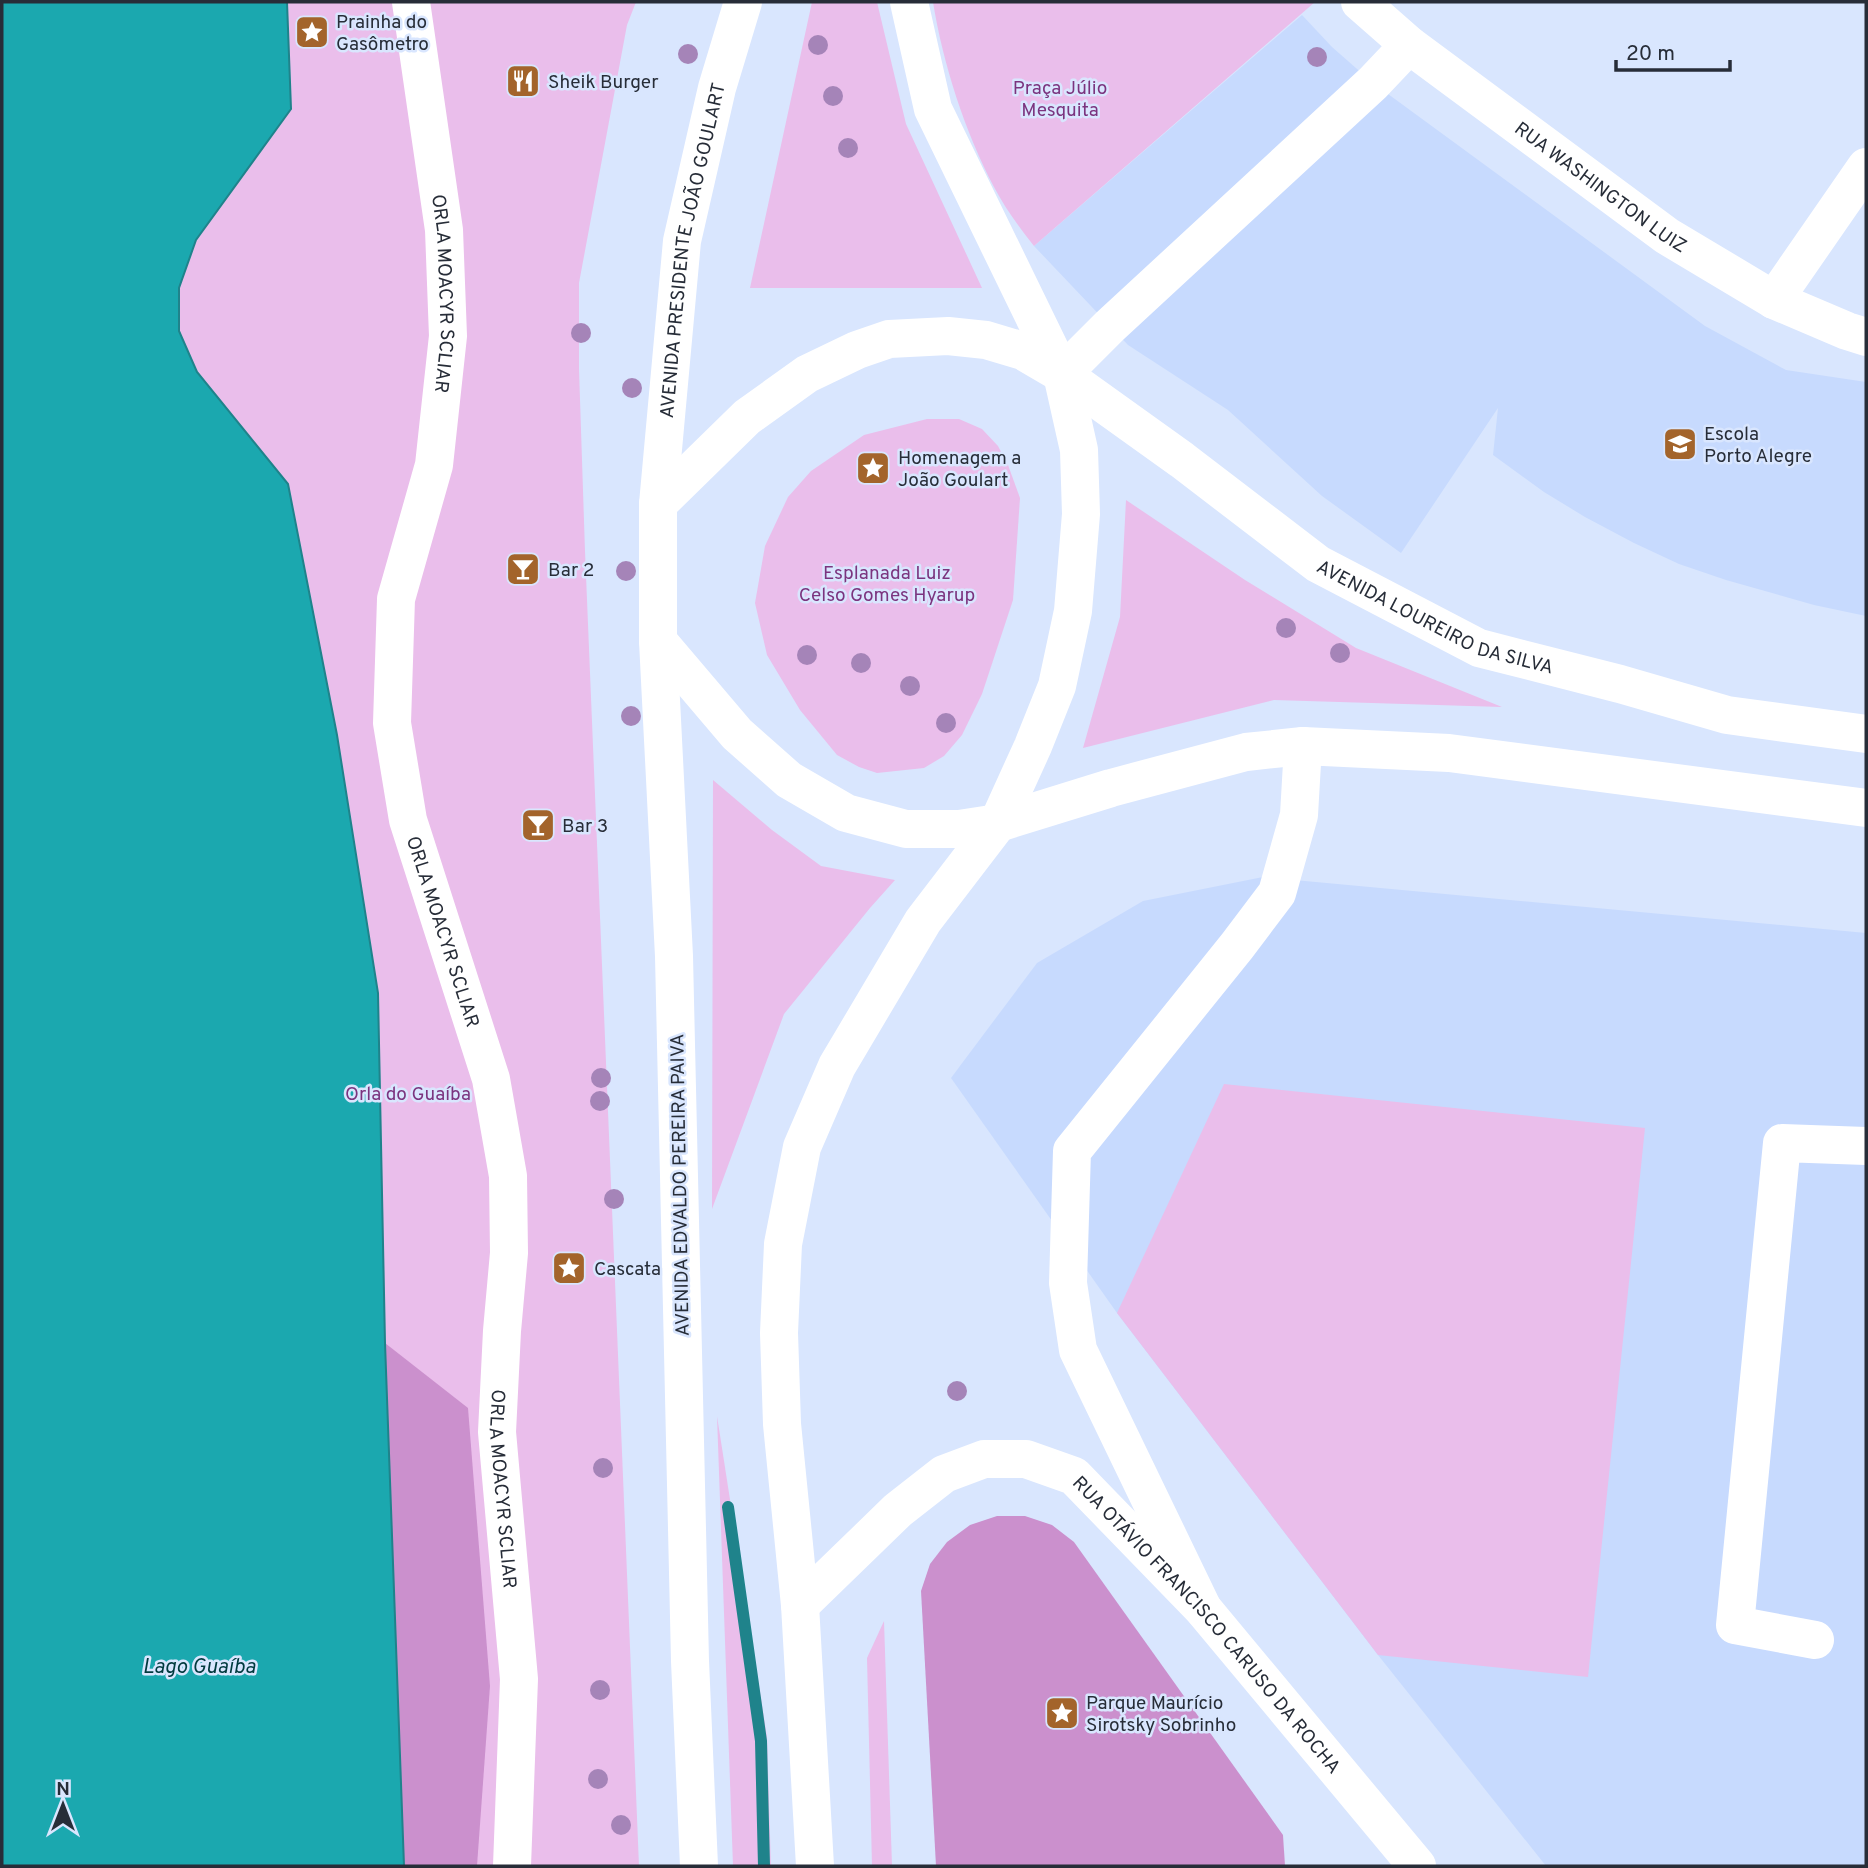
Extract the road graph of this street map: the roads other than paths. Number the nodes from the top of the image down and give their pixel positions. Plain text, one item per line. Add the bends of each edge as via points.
1 (411, 2) edge
2 (743, 2) edge
3 (909, 2) edge
4 (1360, 2) edge
5 (1409, 45) junction
6 (1866, 167) edge
7 (1774, 300) junction
8 (1866, 337) edge
9 (1062, 374) junction
10 (658, 504) junction
11 (658, 641) junction
12 (1866, 734) edge
13 (1303, 746) junction
14 (1866, 808) edge
15 (998, 823) junction
16 (1866, 1146) edge
17 (800, 1605) junction
18 (1203, 1609) junction
19 (1815, 1640) dead end
20 (512, 1866) edge
21 (699, 1866) edge
22 (815, 1866) edge
23 (1417, 1866) edge

1 - 20 main road, ORLA MOACYR SCLIAR via 444,230 449,336 434,465 396,600 392,723 408,820 491,1079 508,1176 509,1253 498,1432 520,1679
2 - 10 main road, AVENIDA PRESIDENTE JOÃO GOULART via 717,88 682,241
3 - 9 main road via 933,109
4 - 5 main road, RUA WASHINGTON LUIZ
5 - 7 main road, RUA WASHINGTON LUIZ via 1667,236
5 - 9 main road
6 - 7 main road
7 - 8 main road, RUA WASHINGTON LUIZ
9 - 10 main road, AVENIDA LOUREIRO DA SILVA via 1023,352 986,340 948,336 878,343 807,374 747,417
9 - 12 main road, AVENIDA LOUREIRO DA SILVA via 1318,564 1479,648 1727,715
9 - 15 main road via 1079,450 1081,514 1073,611 1057,685
10 - 11 main road, AVENIDA EDVALDO PEREIRA PAIVA
11 - 15 main road via 737,734 789,780 846,813 906,828
11 - 21 main road, AVENIDA EDVALDO PEREIRA PAIVA via 674,956
13 - 14 main road via 1449,753
13 - 15 main road via 1246,752
13 - 18 main road via 1300,815 1277,893 1072,1151 1068,1283 1078,1350
15 - 17 main road via 923,921 837,1066 802,1147 783,1244 779,1333 782,1424
16 - 19 main road via 1782,1143 1735,1625
17 - 18 main road, RUA OTÁVIO FRANCISCO CARUSO DA ROCHA via 898,1510 944,1475 984,1459 1027,1459 1074,1476
17 - 22 main road
18 - 23 main road, RUA OTÁVIO FRANCISCO CARUSO DA ROCHA

